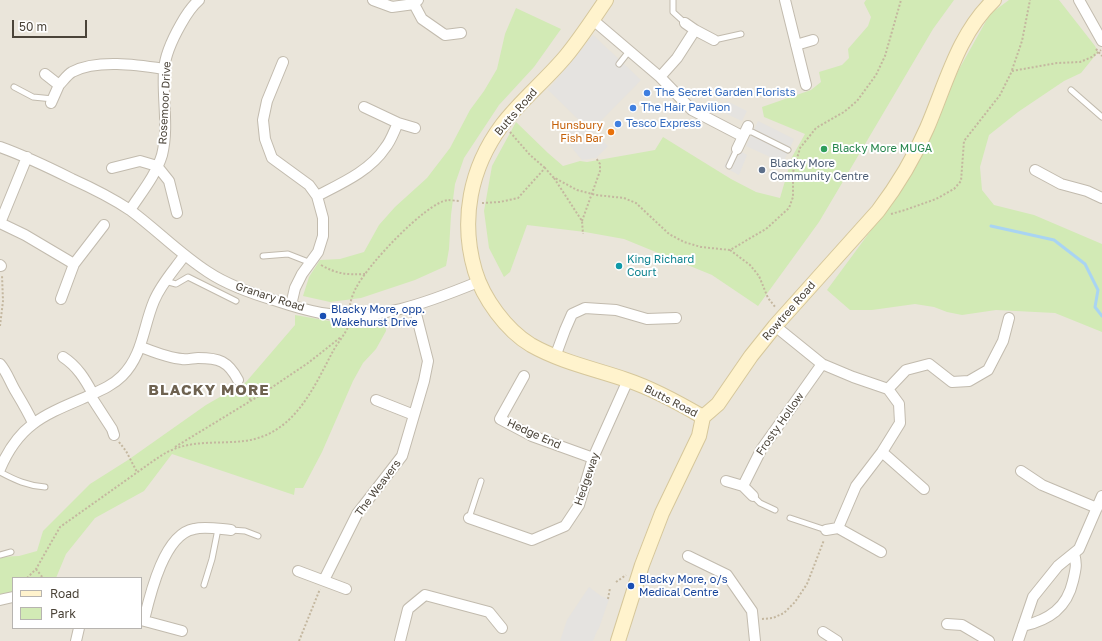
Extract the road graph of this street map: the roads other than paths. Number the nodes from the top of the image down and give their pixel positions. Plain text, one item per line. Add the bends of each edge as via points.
1 (373, 0) edge
2 (606, 0) edge
3 (673, 0) edge
4 (786, 0) edge
5 (994, 0) edge
6 (1079, 0) edge
7 (191, 2) edge
8 (416, 2) edge
9 (593, 20) junction
10 (685, 23) joint
11 (695, 30) junction
12 (462, 33) dead end
13 (741, 34) dead end
14 (714, 40) joint
15 (813, 40) dead end
16 (1102, 41) edge
17 (796, 44) junction
18 (630, 50) junction
19 (283, 62) dead end
20 (619, 64) dead end
21 (164, 69) junction
22 (45, 74) dead end
23 (660, 77) junction
24 (806, 85) dead end
25 (59, 86) junction
26 (14, 87) dead end
27 (1071, 90) dead end
28 (52, 101) joint
29 (364, 107) dead end
30 (1102, 117) edge
31 (398, 123) junction
32 (415, 128) dead end
33 (744, 132) junction
34 (0, 147) edge
35 (737, 149) joint
36 (788, 150) dead end
37 (27, 157) junction
38 (157, 166) junction
39 (729, 166) dead end
40 (112, 168) dead end
41 (1036, 170) dead end
42 (317, 196) junction
43 (1102, 198) edge
44 (130, 210) junction
45 (177, 213) dead end
46 (0, 223) edge
47 (104, 225) dead end
48 (184, 256) junction
49 (263, 256) dead end
50 (312, 261) junction
51 (74, 264) junction
52 (166, 281) junction
53 (478, 282) junction
54 (61, 299) dead end
55 (236, 300) dead end
56 (291, 305) junction
57 (414, 306) junction
58 (676, 318) dead end
59 (1009, 318) dead end
60 (775, 326) junction
61 (140, 347) junction
62 (63, 357) dead end
63 (555, 357) junction
64 (0, 364) edge
65 (822, 364) junction
66 (524, 376) dead end
67 (238, 380) road end
68 (628, 380) junction
69 (888, 389) junction
70 (91, 394) junction
71 (376, 400) dead end
72 (414, 415) junction
73 (703, 417) junction
74 (33, 423) junction
75 (114, 435) road end
76 (882, 452) junction
77 (592, 458) junction
78 (0, 469) edge
79 (1021, 470) dead end
80 (0, 472) edge
81 (481, 481) dead end
82 (726, 481) dead end
83 (743, 486) junction
84 (45, 487) dead end
85 (924, 489) dead end
86 (753, 496) joint
87 (1102, 496) edge
88 (1097, 508) junction
89 (775, 510) dead end
90 (469, 518) joint
91 (790, 518) dead end
92 (838, 528) junction
93 (218, 529) junction
94 (231, 530) joint
95 (826, 530) joint
96 (258, 536) dead end
97 (11, 552) dead end
98 (881, 552) dead end
99 (1074, 553) junction
100 (0, 555) edge
101 (688, 556) dead end
102 (298, 572) dead end
103 (324, 580) junction
104 (204, 585) dead end
105 (346, 589) dead end
106 (12, 597) edge
107 (0, 600) edge
108 (142, 620) edge
109 (947, 624) dead end
110 (1023, 626) junction
111 (502, 628) dead end
112 (79, 629) edge
113 (182, 631) dead end
114 (823, 632) dead end
115 (76, 641) edge
116 (400, 641) edge
117 (618, 641) edge
118 (755, 641) edge
119 (837, 641) edge
120 (989, 641) edge
121 (1018, 641) edge

1 - 8 street via 392,7
2 - 9 street, Butts Road
3 - 10 lane via 673,12
4 - 17 street
5 - 60 street, Rowtree Road via 968,33 952,63 927,128 913,158 890,196
6 - 16 street
7 - 21 street, Rosemoor Drive via 168,52
8 - 12 street via 422,19 445,35
9 - 18 street
9 - 53 street, Butts Road via 566,56 502,124 482,157 473,180 468,231 471,257
10 - 11 street
11 - 14 street
11 - 23 street via 677,58
13 - 14 lane
15 - 17 street
17 - 24 street
18 - 20 lane
18 - 23 street
19 - 42 street via 267,101 263,120 265,139 272,158 309,185
21 - 25 street via 117,64 83,68 70,73
21 - 38 street, Rosemoor Drive via 166,135
22 - 25 street
23 - 33 street via 692,110
25 - 28 street
26 - 28 lane via 33,97
27 - 30 lane
29 - 31 street
31 - 32 street
31 - 42 street via 386,148 372,163
33 - 35 street
33 - 36 lane via 752,132
34 - 37 street, Granary Road
35 - 39 lane
37 - 44 street, Granary Road via 102,193
37 - 46 street
38 - 40 street via 140,161
38 - 44 street, Rosemoor Drive
38 - 45 street via 169,181
41 - 43 street via 1061,184
42 - 50 street via 324,218 324,236
44 - 48 street, Granary Road
46 - 51 street
47 - 51 street
48 - 52 street
48 - 56 street, Granary Road via 230,285
49 - 50 lane via 288,254
50 - 56 street via 297,284
51 - 54 street
52 - 55 lane via 176,284 188,277
52 - 61 street via 154,299
53 - 57 street, Granary Road
53 - 63 street, Butts Road via 509,327 529,344
56 - 57 street, Granary Road via 322,313 350,315 377,314
57 - 72 street, The Weavers via 428,361
58 - 63 street via 647,319 616,310 585,308 572,314
59 - 69 street via 1003,341 988,370 969,381 952,382 929,364 906,370
60 - 65 street
60 - 73 street, Rowtree Road via 718,404
61 - 67 street via 184,360 210,359 224,362 232,369
61 - 70 street via 133,363 122,376 108,387
62 - 70 street via 72,363 85,380
63 - 68 street, Butts Road
64 - 74 street
65 - 69 street
65 - 83 street, Frosty Hollow via 761,450
66 - 77 street, Hedge End via 500,419 532,436
68 - 73 street, Butts Road via 657,392
68 - 77 street, Hedgeway
69 - 76 street via 899,404 900,423
70 - 74 street
70 - 75 street
71 - 72 street
72 - 103 street, The Weavers via 402,456 357,514
73 - 117 street via 699,436 662,513 642,565
74 - 78 street via 17,437 6,453
76 - 85 street
76 - 92 street via 856,486
77 - 90 street, Hedgeway via 579,505 565,526 532,540
79 - 88 street via 1042,485
80 - 84 lane via 18,482
81 - 90 lane
82 - 83 street
83 - 86 street
86 - 89 lane via 760,503
87 - 88 street
88 - 99 street via 1079,549
91 - 95 lane
92 - 95 street
92 - 98 street
93 - 94 street
93 - 104 lane
93 - 108 street via 194,528 183,532 173,543 152,588
94 - 96 lane via 246,531
97 - 100 lane
99 - 110 street via 1058,566 1033,597
99 - 110 street via 1077,565 1065,603 1048,617
101 - 118 street via 727,575 752,611
102 - 103 street
103 - 105 street
106 - 107 street
108 - 113 street
109 - 120 street via 962,625
110 - 121 street
111 - 116 street via 489,612 425,595 408,609
112 - 115 street
114 - 119 street

